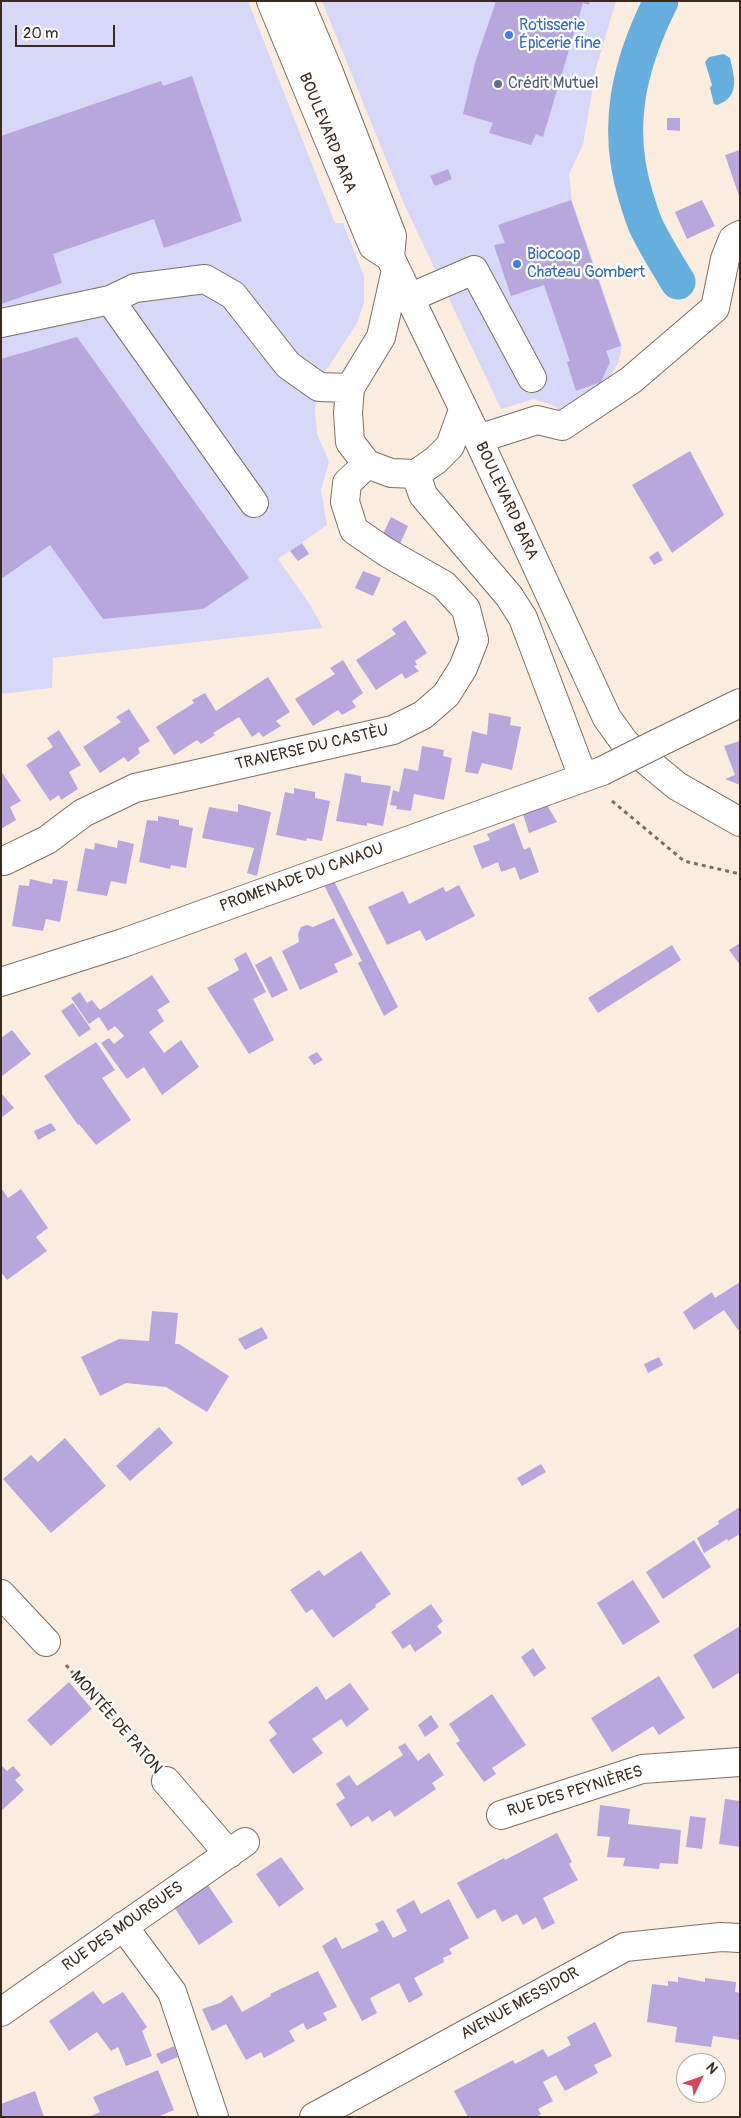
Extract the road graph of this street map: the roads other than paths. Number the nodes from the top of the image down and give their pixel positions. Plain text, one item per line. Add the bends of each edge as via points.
1 (271, 1) edge
2 (299, 1) edge
3 (740, 235) edge
4 (393, 264) junction
5 (409, 298) junction
6 (110, 300) junction
7 (1, 323) edge
8 (532, 378) dead end
9 (350, 388) junction
10 (463, 410) junction
11 (478, 439) junction
12 (367, 464) junction
13 (416, 474) junction
14 (254, 503) dead end
15 (740, 703) edge
16 (593, 774) junction
17 (740, 822) edge
18 (1, 861) edge
19 (1, 982) edge
20 (1, 1594) edge
21 (46, 1642) road end
22 (740, 1762) edge
23 (166, 1781) road end
24 (501, 1815) dead end
25 (237, 1848) joint
26 (123, 1926) junction
27 (740, 1938) edge
28 (1, 2012) edge
29 (214, 2117) edge
30 (314, 2117) edge

1 - 4 street, BOULEVARD BARA via 373,246
2 - 4 street, BOULEVARD BARA via 392,236
3 - 11 street via 733,239 725,259 715,308 631,380 562,426 537,420
4 - 5 street, BOULEVARD BARA
4 - 9 street via 381,337
5 - 8 street via 474,270
5 - 10 street, BOULEVARD BARA
6 - 7 street
6 - 9 street via 135,288 205,278 233,295 288,365 319,387
6 - 14 street
9 - 12 street via 350,442
10 - 11 street, BOULEVARD BARA
10 - 13 street via 450,446
11 - 17 street, BOULEVARD BARA via 607,718 625,743 677,786
12 - 13 street via 391,473
12 - 18 street, TRAVERSE DU CASTÈU via 347,483 345,502 354,530 444,585 466,609 474,640 463,668 446,695 423,715 393,730 135,788 83,813 46,840
13 - 16 street via 423,495 509,596 523,618
15 - 16 street, PROMENADE DU CAVAOU, bridge
16 - 19 street, PROMENADE DU CAVAOU via 123,943
20 - 21 street
22 - 24 street, RUE DES PEYNIÈRES via 642,1769
23 - 25 street, MONTÉE DE PATON
25 - 26 street, RUE DES MOURGUES
26 - 28 street, RUE DES MOURGUES
26 - 29 street via 172,1992
27 - 30 street, AVENUE MESSIDOR via 625,1947

